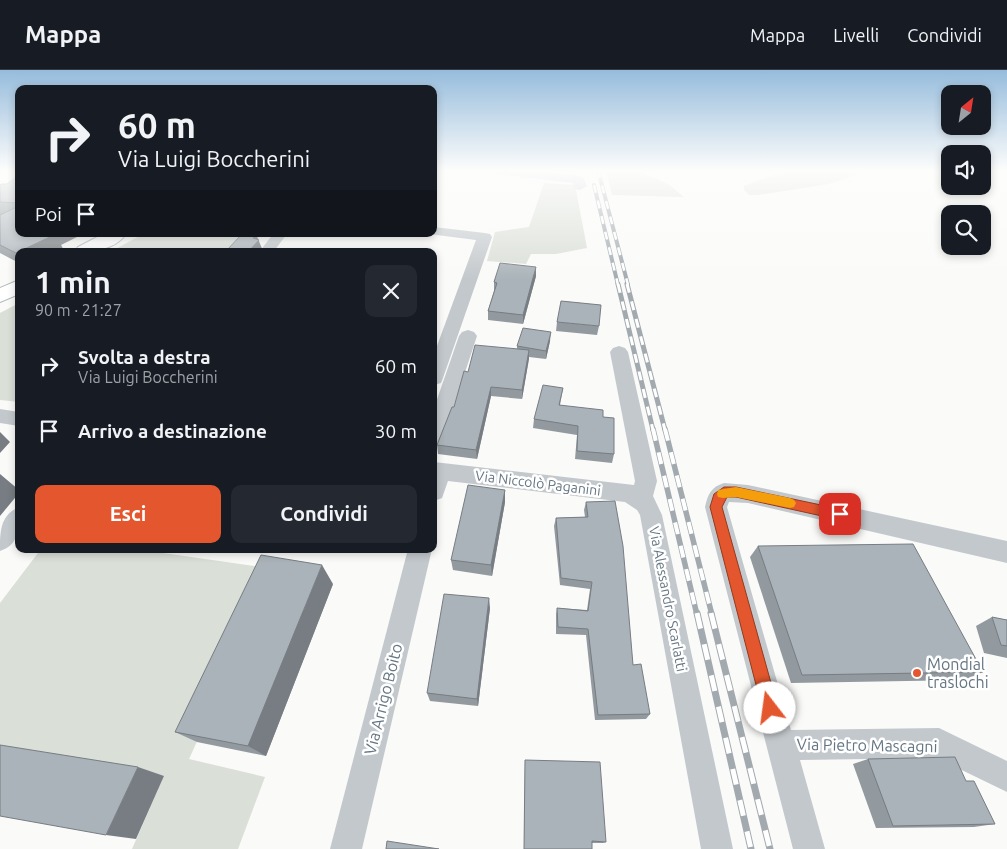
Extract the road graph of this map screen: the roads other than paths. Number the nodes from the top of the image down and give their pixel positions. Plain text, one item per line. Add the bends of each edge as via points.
1 (437, 231) edge
2 (111, 237) edge
3 (278, 237) edge
4 (91, 248) edge
5 (269, 248) edge
6 (15, 288) edge
7 (0, 296) edge
8 (468, 336) dead end
9 (619, 352) dead end
10 (437, 370) edge
11 (0, 416) edge
12 (15, 418) edge
13 (437, 427) edge
14 (437, 478) edge
15 (641, 499) junction
16 (15, 522) edge
17 (0, 540) edge
18 (1007, 552) edge
19 (419, 553) edge
20 (780, 744) junction
21 (1007, 777) edge
22 (346, 849) edge
23 (718, 849) edge
24 (809, 849) edge

1 - 10 street via 485,237
2 - 4 street
3 - 5 street
6 - 7 street
8 - 13 street
9 - 15 street via 646,481
11 - 12 street
14 - 15 street, Via Niccolò Paganini via 629,493
15 - 23 street, Via Alessandro Scarlatti via 651,515
16 - 17 street
18 - 20 street via 748,494 724,492 716,507
19 - 22 street, Via Arrigo Boito
20 - 21 street, Via Pietro Mascagni via 939,743
20 - 24 street

